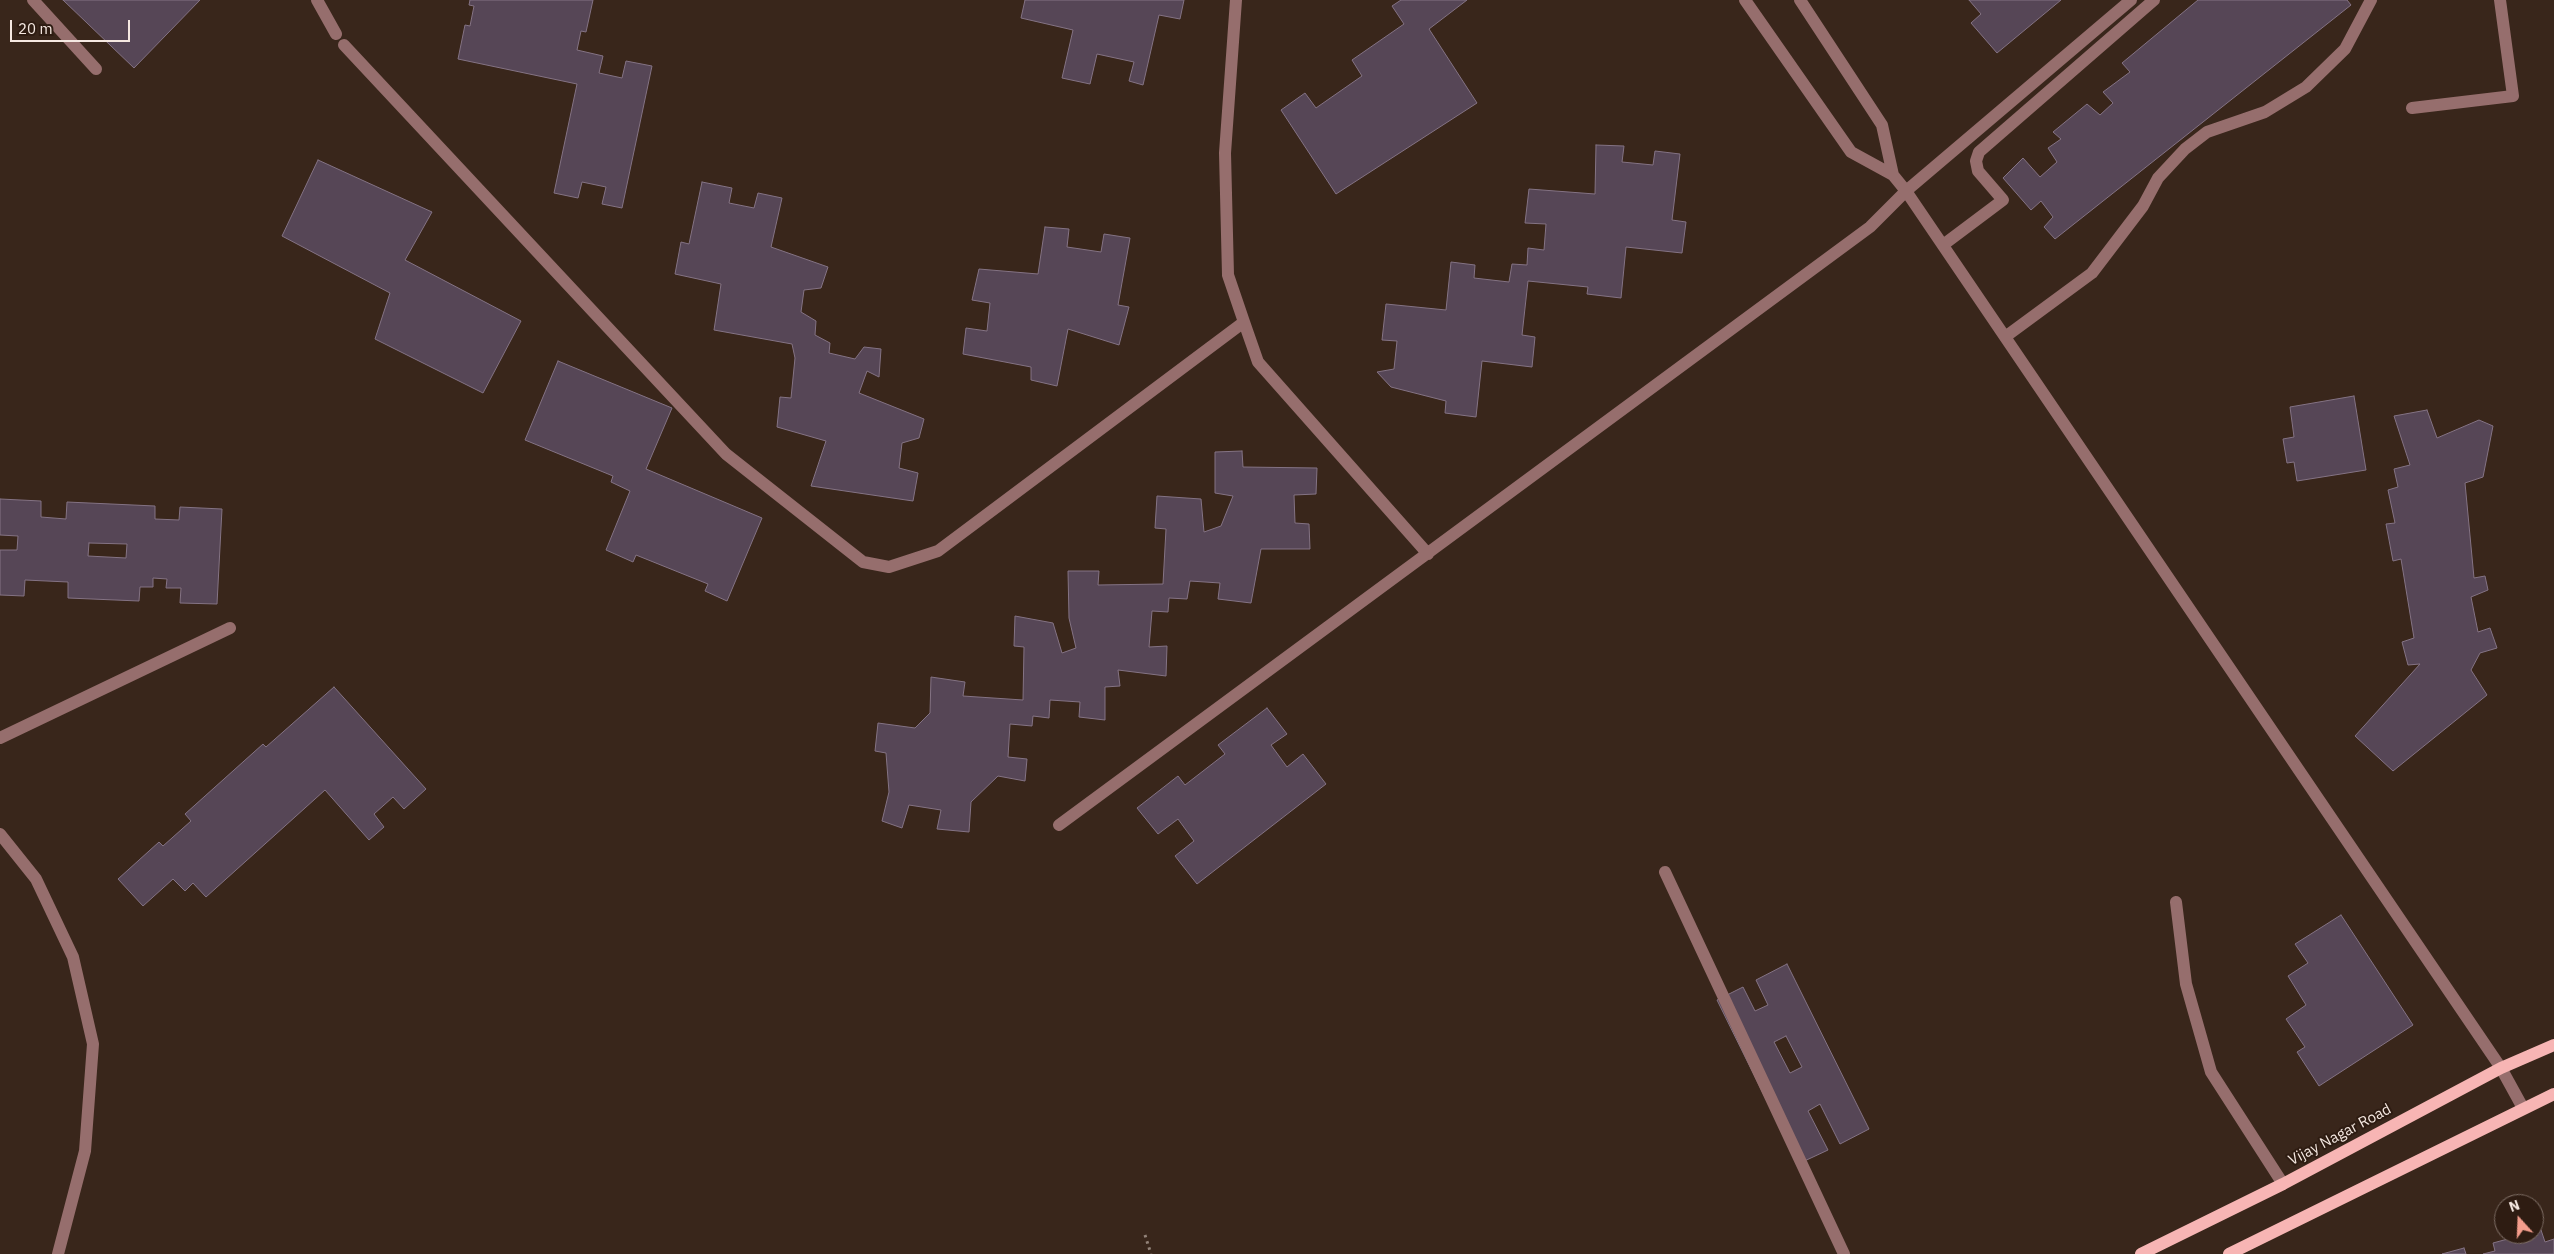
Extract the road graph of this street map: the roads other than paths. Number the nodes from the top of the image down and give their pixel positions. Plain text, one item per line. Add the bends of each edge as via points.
1 (33, 0) edge
2 (317, 0) edge
3 (1236, 0) edge
4 (1745, 0) edge
5 (1800, 0) edge
6 (2154, 0) edge
7 (2371, 0) edge
8 (2500, 0) edge
9 (2128, 3) edge
10 (2134, 17) junction
11 (336, 34) dead end
12 (344, 45) dead end
13 (96, 70) dead end
14 (2412, 108) dead end
15 (1893, 175) junction
16 (1906, 191) junction
17 (1943, 245) junction
18 (1244, 322) junction
19 (2005, 336) junction
20 (1428, 554) junction
21 (230, 628) dead end
22 (0, 738) edge
23 (1059, 825) dead end
24 (0, 834) edge
25 (1665, 872) dead end
26 (2176, 902) dead end
27 (2554, 1045) edge
28 (2501, 1068) junction
29 (2554, 1094) edge
30 (2524, 1108) junction
31 (2283, 1184) junction
32 (58, 1254) edge
33 (1844, 1254) edge
34 (2141, 1254) edge
35 (2229, 1254) edge

1 - 13 street
2 - 11 street
3 - 18 street via 1225,171 1228,275
4 - 15 street via 1851,152
5 - 15 street via 1882,125
6 - 10 street
7 - 19 street via 2345,49 2306,87 2266,112 2206,132 2185,149 2158,178 2143,206 2092,273
8 - 14 street via 2513,96
9 - 10 street
9 - 16 street
10 - 17 street via 1979,152 1976,160 1978,171 2003,200
12 - 18 street via 726,454 862,562 889,567 938,551
15 - 16 street
16 - 17 street
16 - 20 street via 1870,227 1769,304
17 - 19 street
18 - 20 street via 1258,362
19 - 28 street
20 - 23 street
21 - 22 street
24 - 32 street via 36,879 73,957 93,1044 85,1151
25 - 33 street
26 - 31 street via 2186,984 2211,1072
27 - 28 main road, Vijay Nagar Road
28 - 30 street
28 - 31 main road, Vijay Nagar Road
29 - 30 main road
30 - 35 main road
31 - 34 main road, Vijay Nagar Road

